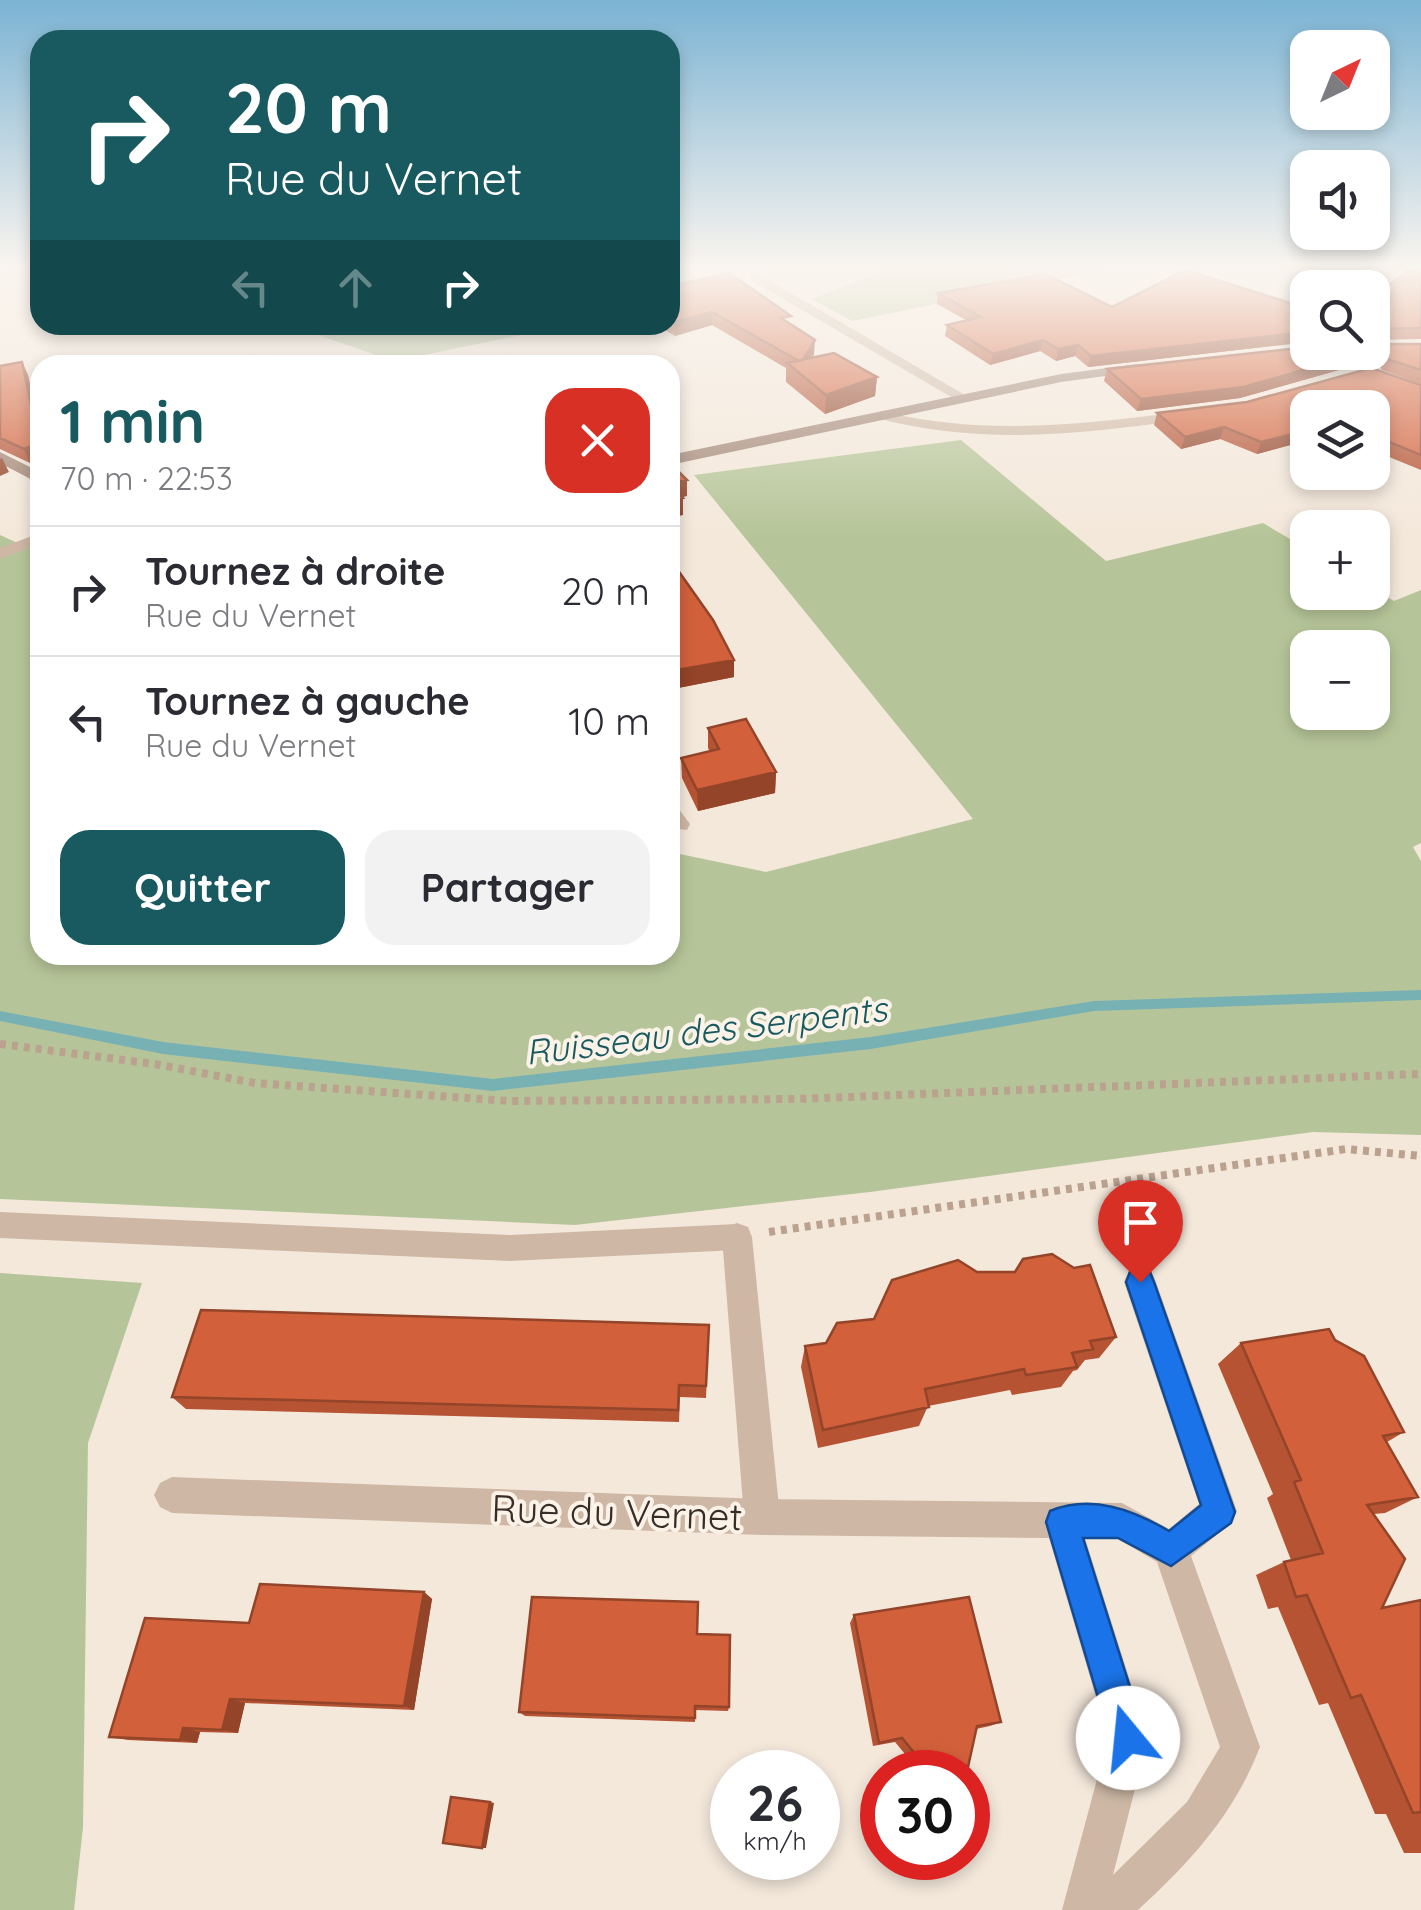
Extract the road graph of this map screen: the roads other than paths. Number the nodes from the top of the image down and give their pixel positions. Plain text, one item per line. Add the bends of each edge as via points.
1 (891, 356) edge
2 (1163, 364) edge
3 (1368, 370) joint
4 (1351, 374) edge
5 (1421, 392) edge
6 (963, 398) junction
7 (1206, 412) edge
8 (881, 415) junction
9 (0, 457) edge
10 (680, 458) edge
11 (30, 474) edge
12 (30, 542) edge
13 (0, 554) edge
14 (0, 1225) edge
15 (737, 1237) joint
16 (1140, 1282) dead end
17 (172, 1495) dead end
18 (762, 1518) junction
19 (1062, 1522) junction
20 (1171, 1550) junction
21 (1083, 1910) edge
22 (1106, 1910) edge

1 - 6 street
2 - 6 main road
3 - 4 street
3 - 5 street
6 - 8 main road
7 - 8 street via 984,434
8 - 10 main road
9 - 11 main road
12 - 13 street
14 - 15 lane via 510,1248
15 - 18 street
16 - 20 street via 1219,1512
17 - 18 street, Rue du Vernet
18 - 19 street, Rue du Vernet
19 - 20 street, Rue du Vernet via 1122,1522
19 - 21 street via 1128,1738
20 - 22 street via 1240,1747 1230,1779 1190,1832

